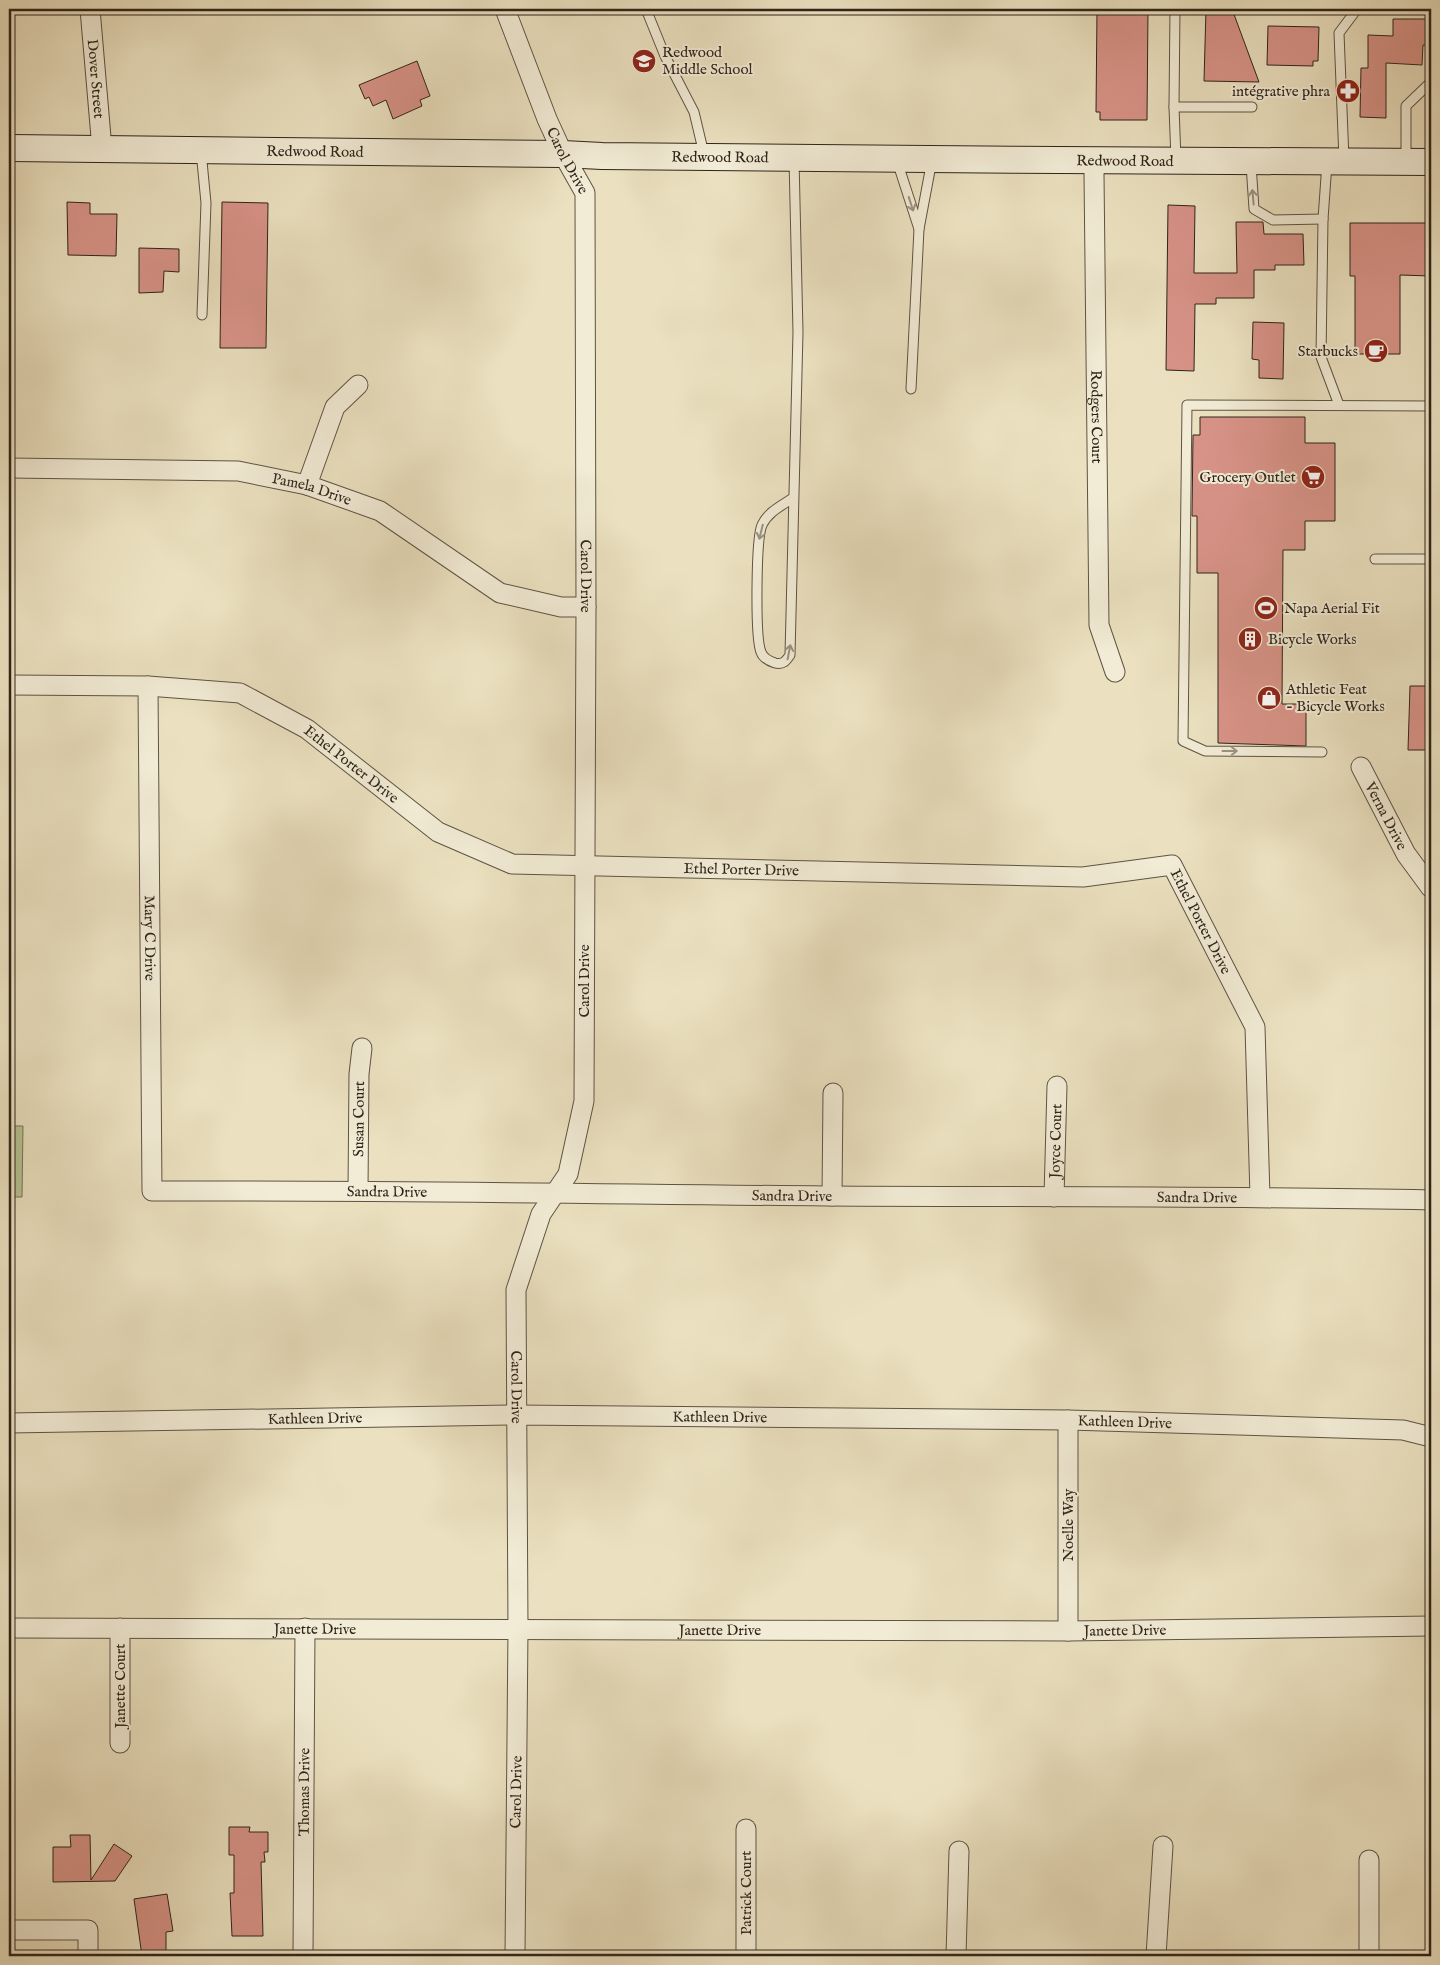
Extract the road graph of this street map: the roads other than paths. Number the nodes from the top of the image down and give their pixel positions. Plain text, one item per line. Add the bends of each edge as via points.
1 (90, 9) edge
2 (505, 9) edge
3 (646, 9) edge
4 (1175, 9) edge
5 (1358, 9) edge
6 (1431, 82) edge
7 (1174, 106) junction
8 (1252, 107) dead end
9 (9, 148) edge
10 (102, 149) junction
11 (201, 151) junction
12 (563, 154) junction
13 (705, 157) junction
14 (794, 157) junction
15 (896, 158) junction
16 (933, 158) junction
17 (1096, 160) junction
18 (1176, 160) junction
19 (1250, 161) junction
20 (1406, 162) junction
21 (1431, 162) edge
22 (1335, 163) junction
23 (1323, 219) junction
24 (919, 229) junction
25 (202, 315) dead end
26 (358, 385) dead end
27 (911, 389) dead end
28 (1339, 405) junction
29 (1431, 406) edge
30 (9, 468) edge
31 (307, 485) junction
32 (793, 498) junction
33 (1375, 559) dead end
34 (1431, 559) edge
35 (586, 608) junction
36 (1115, 672) dead end
37 (9, 685) edge
38 (148, 686) junction
39 (1322, 752) dead end
40 (1362, 767) dead end
41 (584, 866) junction
42 (1431, 888) edge
43 (362, 1048) dead end
44 (1057, 1086) dead end
45 (833, 1093) dead end
46 (358, 1190) junction
47 (152, 1191) joint
48 (556, 1193) junction
49 (832, 1196) junction
50 (1054, 1196) junction
51 (1260, 1197) junction
52 (1431, 1200) edge
53 (516, 1415) junction
54 (1068, 1420) junction
55 (9, 1423) edge
56 (1431, 1437) edge
57 (1431, 1626) edge
58 (9, 1628) edge
59 (120, 1628) junction
60 (305, 1628) junction
61 (518, 1628) junction
62 (1068, 1631) junction
63 (120, 1743) dead end
64 (746, 1829) dead end
65 (1163, 1846) dead end
66 (960, 1851) dead end
67 (1369, 1860) dead end
68 (9, 1930) edge
69 (88, 1956) edge
70 (303, 1956) edge
71 (515, 1956) edge
72 (746, 1956) edge
73 (956, 1956) edge
74 (1156, 1956) edge
75 (1369, 1956) edge

1 - 10 street, Dover Street
2 - 12 street, Carol Drive
3 - 13 lane via 665,56 694,112
4 - 7 lane
5 - 22 lane via 1339,33
6 - 20 lane via 1406,106
7 - 8 lane
7 - 18 lane
9 - 10 main road, Redwood Road
10 - 11 main road, Redwood Road
11 - 12 main road, Redwood Road
11 - 25 lane via 206,203
12 - 13 main road, Redwood Road
12 - 35 street, Carol Drive via 585,193
13 - 14 main road, Redwood Road
14 - 15 main road, Redwood Road
14 - 32 lane via 798,332
15 - 16 main road, Redwood Road
15 -> 24 lane
16 - 17 main road, Redwood Road
16 - 24 lane
17 - 18 main road, Redwood Road
17 - 36 street, Rodgers Court via 1099,625
18 - 19 main road, Redwood Road
19 - 22 main road, Redwood Road
23 -> 19 lane via 1274,220 1254,209
20 - 21 main road, Redwood Road
20 - 22 main road, Redwood Road
22 - 23 lane
23 - 28 lane via 1321,357
24 - 27 lane
26 - 31 street via 335,407
28 - 29 lane
28 -> 39 lane via 1187,405 1183,741 1205,751
30 - 31 street, Pamela Drive via 238,471
31 - 35 street, Pamela Drive via 380,512 500,593 562,607
32 -> 32 lane via 767,517 759,534 757,634 763,655 779,664 786,662 790,655
33 - 34 lane
35 - 41 street, Carol Drive
37 - 38 street, Ethel Porter Drive
38 - 41 street, Ethel Porter Drive via 240,692 307,728 438,832 512,864
38 - 47 street, Mary C Drive
40 - 42 street, Verna Drive via 1406,854
41 - 48 street, Carol Drive via 584,1101 568,1174
41 - 51 street, Ethel Porter Drive via 1083,877 1172,864 1255,1028
43 - 46 street, Susan Court
44 - 50 street, Joyce Court
45 - 49 street
46 - 47 street, Sandra Drive
46 - 48 street, Sandra Drive
48 - 49 street, Sandra Drive
48 - 53 street, Carol Drive via 540,1214 516,1290
49 - 50 street, Sandra Drive
50 - 51 street, Sandra Drive
51 - 52 street, Sandra Drive
53 - 54 street, Kathleen Drive
53 - 55 street, Kathleen Drive
53 - 61 street, Carol Drive
54 - 56 street, Kathleen Drive via 1403,1430
54 - 62 street, Noelle Way
57 - 62 street, Janette Drive
58 - 59 street, Janette Drive
59 - 60 street, Janette Drive
59 - 63 street, Janette Court
60 - 61 street, Janette Drive
60 - 70 street, Thomas Drive
61 - 62 street, Janette Drive
61 - 71 street, Carol Drive
64 - 72 street, Patrick Court
65 - 74 street
66 - 73 street
67 - 75 street
68 - 69 street via 88,1930

